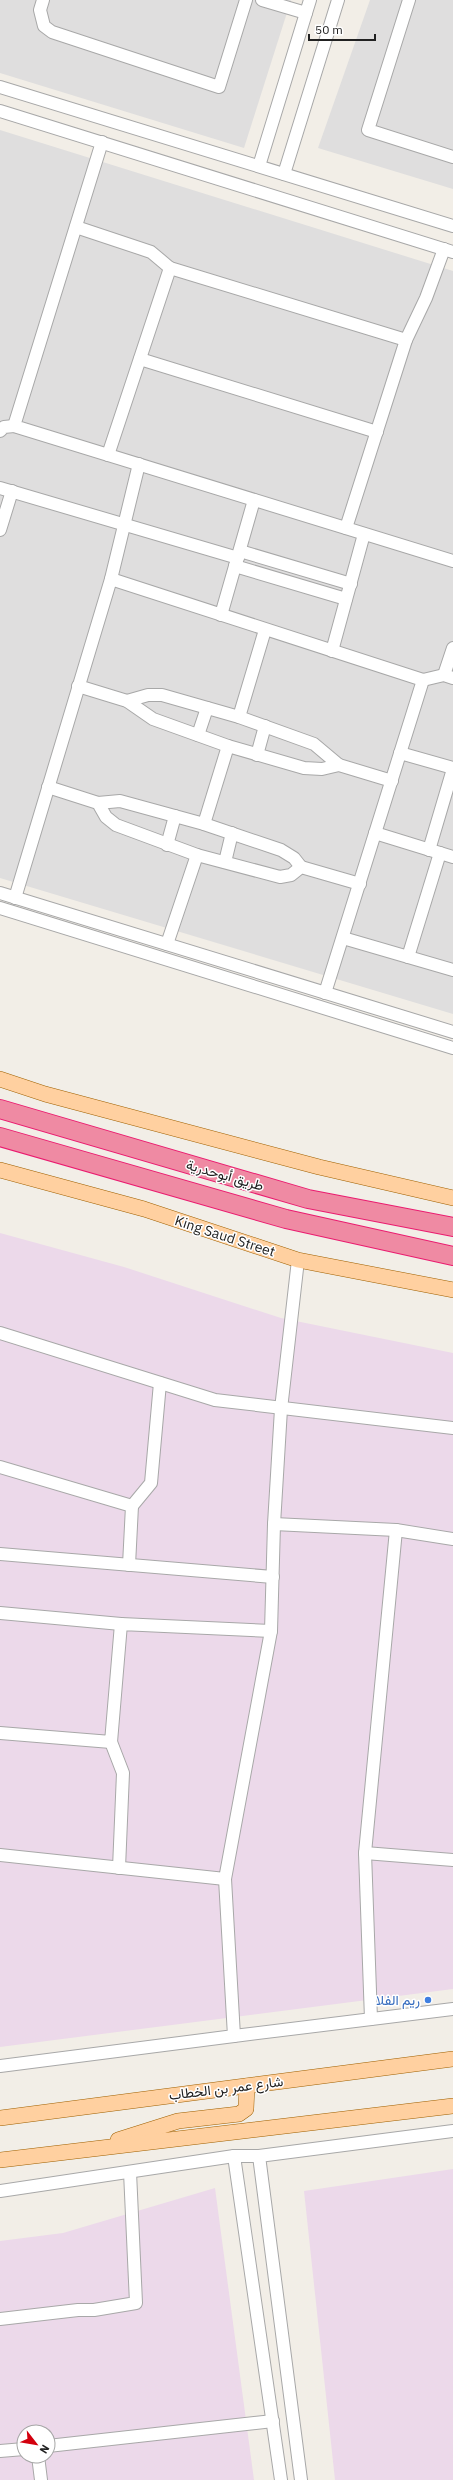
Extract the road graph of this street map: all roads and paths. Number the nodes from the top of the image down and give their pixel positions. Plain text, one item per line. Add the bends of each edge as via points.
1 (43, 0) edge
2 (246, 0) edge
3 (262, 0) edge
4 (310, 0) edge
5 (338, 0) edge
6 (409, 0) edge
7 (306, 13) junction
8 (0, 87) edge
9 (0, 110) edge
10 (102, 142) junction
11 (453, 157) edge
12 (259, 166) junction
13 (284, 174) junction
14 (453, 226) edge
15 (76, 227) junction
16 (448, 250) edge
17 (170, 268) junction
18 (406, 340) junction
19 (140, 360) junction
20 (14, 426) junction
21 (0, 431) edge
22 (377, 432) junction
23 (108, 455) junction
24 (139, 464) junction
25 (0, 488) edge
26 (12, 491) junction
27 (254, 500) junction
28 (125, 523) junction
29 (346, 528) junction
30 (0, 530) edge
31 (364, 534) junction
32 (237, 558) junction
33 (453, 561) edge
34 (111, 578) junction
35 (351, 584) junction
36 (346, 598) junction
37 (221, 615) junction
38 (265, 630) junction
39 (453, 648) edge
40 (332, 651) junction
41 (449, 677) edge
42 (423, 680) junction
43 (78, 686) junction
44 (127, 702) junction
45 (207, 708) junction
46 (239, 717) junction
47 (265, 726) junction
48 (198, 735) junction
49 (228, 746) junction
50 (400, 753) junction
51 (257, 755) junction
52 (339, 765) junction
53 (453, 769) edge
54 (392, 781) junction
55 (48, 787) junction
56 (98, 803) junction
57 (175, 816) junction
58 (204, 824) junction
59 (232, 833) junction
60 (375, 833) junction
61 (167, 845) junction
62 (429, 850) junction
63 (440, 853) junction
64 (197, 855) junction
65 (453, 857) edge
66 (225, 862) junction
67 (300, 867) junction
68 (360, 884) junction
69 (0, 893) edge
70 (15, 898) junction
71 (0, 908) edge
72 (343, 938) junction
73 (167, 944) junction
74 (408, 957) junction
75 (453, 970) edge
76 (326, 993) junction
77 (453, 1032) edge
78 (453, 1048) edge
79 (0, 1079) edge
80 (0, 1109) edge
81 (0, 1137) edge
82 (0, 1170) edge
83 (453, 1198) edge
84 (453, 1227) edge
85 (366, 1238) junction
86 (453, 1256) edge
87 (298, 1260) junction
88 (453, 1265) edge
89 (453, 1290) edge
90 (0, 1334) edge
91 (160, 1383) junction
92 (281, 1409) junction
93 (453, 1428) edge
94 (0, 1467) edge
95 (132, 1506) junction
96 (274, 1524) junction
97 (396, 1530) junction
98 (453, 1539) edge
99 (0, 1554) edge
100 (130, 1565) junction
101 (273, 1577) junction
102 (0, 1613) edge
103 (121, 1624) junction
104 (271, 1631) junction
105 (0, 1733) edge
106 (110, 1742) junction
107 (365, 1853) junction
108 (0, 1855) edge
109 (453, 1860) edge
110 (119, 1868) junction
111 (225, 1879) junction
112 (453, 2009) edge
113 (370, 2020) junction
114 (234, 2036) junction
115 (453, 2059) edge
116 (0, 2066) edge
117 (247, 2086) junction
118 (453, 2106) edge
119 (0, 2118) edge
120 (453, 2131) edge
121 (80, 2151) junction
122 (234, 2156) junction
123 (259, 2156) junction
124 (0, 2160) edge
125 (130, 2172) junction
126 (0, 2191) edge
127 (0, 2319) edge
128 (273, 2421) junction
129 (56, 2445) edge
130 (16, 2450) edge
131 (0, 2452) edge
132 (39, 2464) edge
133 (40, 2480) edge
134 (281, 2480) edge
135 (301, 2480) edge

1 - 2 street via 40,10 44,26 52,32 219,87
3 - 7 street
4 - 7 street
5 - 13 street
6 - 11 street via 368,130
7 - 12 street
8 - 12 street
9 - 10 street
10 - 15 street
10 - 16 street
12 - 13 street
13 - 14 street
15 - 17 street via 151,252
15 - 20 street
16 - 18 street
17 - 18 street
17 - 19 street
18 - 22 street
19 - 22 street
19 - 23 street
20 - 21 street
20 - 23 street
22 - 29 street
23 - 24 street
24 - 27 street
24 - 28 street
25 - 26 street
26 - 28 street
26 - 30 street
27 - 29 street
27 - 32 street
28 - 32 street
28 - 34 street
29 - 31 street
31 - 33 street
31 - 35 street
32 - 35 street
32 - 36 street
32 - 37 street
34 - 37 street
34 - 43 street
35 - 36 street
36 - 40 street
37 - 38 street
38 - 40 street
38 - 46 street
39 - 41 street
40 - 42 street
41 - 42 street
42 - 50 street
43 - 44 street
43 - 55 street
44 - 45 street via 148,695 162,695
44 - 48 street via 153,719
45 - 46 street
45 - 48 street
46 - 47 street
47 - 51 street
47 - 52 street via 314,744
48 - 49 street
49 - 51 street
49 - 58 street
50 - 53 street
50 - 54 street
51 - 52 street via 304,768 322,769
52 - 54 street
53 - 62 street
54 - 60 street
55 - 56 street
55 - 70 street
56 - 57 street via 120,801
56 - 61 street via 106,818
57 - 58 street
57 - 61 street
58 - 59 street
59 - 66 street
59 - 67 street via 288,853
60 - 62 street
60 - 68 street
61 - 64 street
62 - 63 street
63 - 65 street
63 - 74 street
64 - 66 street
64 - 73 street
66 - 67 street via 280,877 291,875
67 - 68 street
68 - 72 street
69 - 70 street
70 - 73 street
71 - 78 street
72 - 74 street
72 - 76 street
73 - 76 street
74 - 75 street
76 - 77 street
79 - 83 main road via 45,1094 319,1167
80 - 84 highway, طريق أبوحدرية via 308,1199
81 - 85 highway, طريق أبوحدرية via 286,1219
82 - 87 main road, King Saud Street via 144,1209
85 - 86 highway, طريق أبوحدرية
85 - 88 highway
87 - 89 main road, King Saud Street
87 - 92 street
90 - 91 street
91 - 92 street via 215,1400
91 - 95 street via 151,1483
92 - 93 street
92 - 96 street
94 - 95 street
95 - 100 street
96 - 97 street
96 - 101 street
97 - 98 street
97 - 107 street
99 - 100 street
100 - 101 street
101 - 104 street
102 - 103 street
103 - 104 street
103 - 106 street
104 - 111 street
105 - 106 street
106 - 110 street via 122,1773
107 - 109 street
107 - 113 street
108 - 110 street
110 - 111 street
111 - 114 street
112 - 113 street
113 - 114 street
114 - 116 street
115 - 117 main road, شارع عمر بن الخطاب
117 - 119 main road, شارع عمر بن الخطاب
117 - 121 main road via 246,2109 239,2114 178,2121
118 - 121 main road
120 - 123 street
121 - 124 main road
122 - 123 street
122 - 125 street
122 - 128 street
123 - 135 street
125 - 126 street
125 - 127 street via 136,2303 94,2310
128 - 129 street
128 - 134 street
130 - 131 street
132 - 133 street

